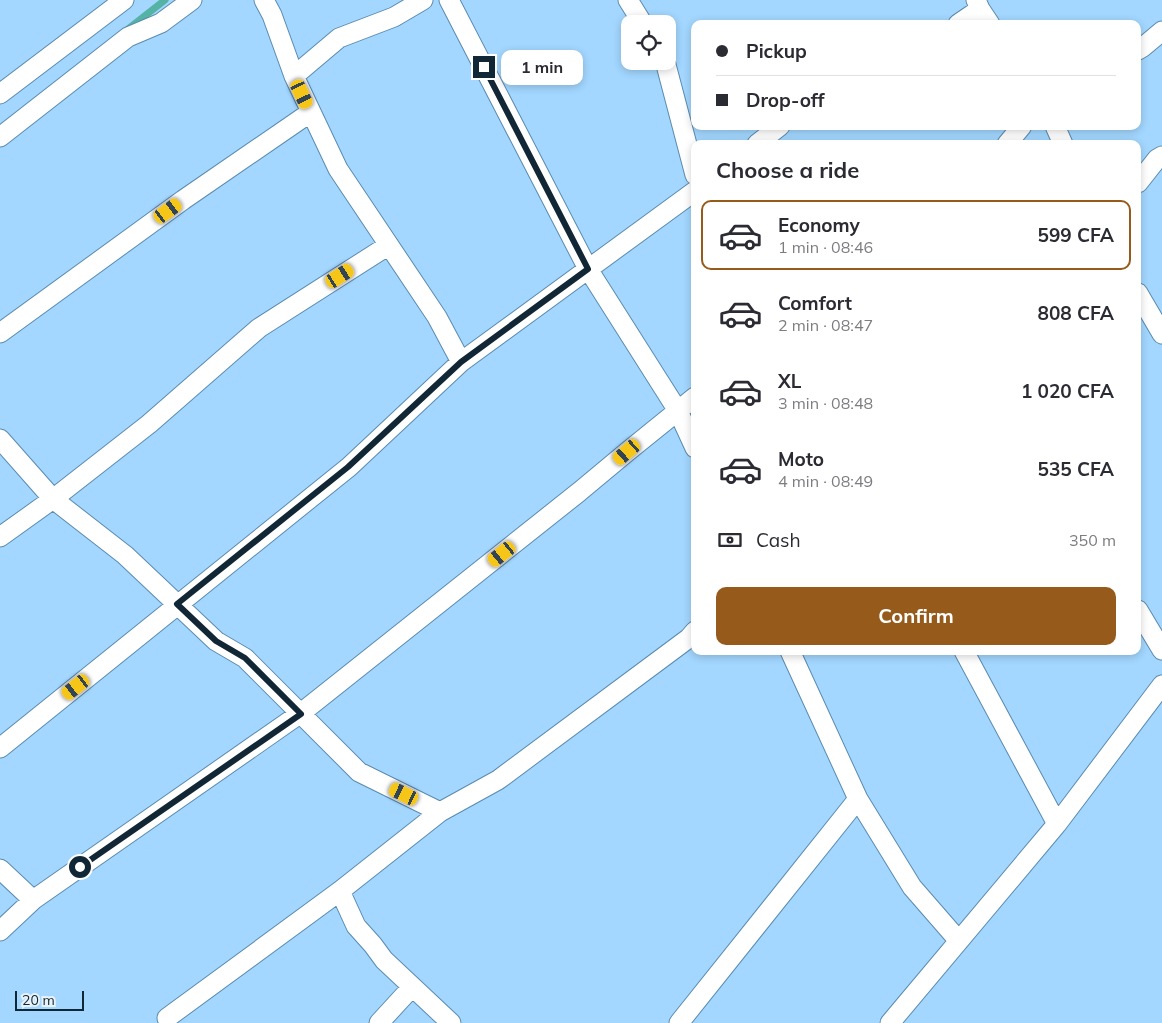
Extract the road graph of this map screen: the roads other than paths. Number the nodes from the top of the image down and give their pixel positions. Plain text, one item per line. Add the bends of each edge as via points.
1 (124, 0) edge
2 (192, 0) edge
3 (264, 0) edge
4 (423, 0) edge
5 (449, 0) edge
6 (628, 0) edge
7 (982, 11) edge
8 (637, 15) edge
9 (965, 20) edge
10 (1162, 31) edge
11 (1141, 48) edge
12 (667, 70) edge
13 (294, 76) junction
14 (0, 94) edge
15 (311, 112) junction
16 (775, 130) edge
17 (1019, 130) edge
18 (0, 137) edge
19 (762, 140) edge
20 (1010, 140) edge
21 (1162, 156) edge
22 (691, 160) edge
23 (1141, 179) edge
24 (691, 194) edge
25 (389, 245) junction
26 (588, 269) junction
27 (1141, 298) edge
28 (0, 333) edge
29 (1162, 334) edge
30 (461, 362) junction
31 (691, 400) edge
32 (678, 411) junction
33 (0, 439) edge
34 (691, 439) edge
35 (53, 499) junction
36 (0, 537) edge
37 (177, 604) junction
38 (1141, 615) edge
39 (691, 636) edge
40 (1162, 650) edge
41 (792, 655) edge
42 (966, 655) edge
43 (1162, 685) edge
44 (301, 714) junction
45 (0, 748) edge
46 (858, 799) junction
47 (440, 812) junction
48 (1057, 824) junction
49 (0, 869) edge
50 (340, 891) junction
51 (33, 900) junction
52 (0, 930) edge
53 (959, 941) junction
54 (412, 987) junction
55 (166, 1021) edge
56 (379, 1023) edge
57 (451, 1023) edge
58 (679, 1023) edge
59 (890, 1023) edge

1 - 14 street
2 - 18 street via 161,23 128,37
3 - 13 street
4 - 13 street via 394,17 339,38
5 - 26 street
6 - 8 street
7 - 9 street
10 - 11 street
12 - 22 street
13 - 15 street
15 - 25 street via 338,169
15 - 28 street
16 - 19 street
17 - 20 street
21 - 23 street
24 - 26 street
25 - 30 street via 437,317
25 - 35 street via 259,328 149,424
26 - 30 street
26 - 32 street
27 - 29 street
30 - 37 street via 348,467
31 - 32 street
32 - 34 street
32 - 44 street
33 - 35 street
35 - 36 street
35 - 37 street via 125,554
37 - 44 street via 216,641 245,658
37 - 45 street
38 - 40 street
39 - 47 street via 498,780
41 - 46 street
42 - 48 street
43 - 48 street
44 - 47 street via 359,772
44 - 51 street
46 - 53 street via 912,887
46 - 58 street
47 - 50 street
48 - 53 street
49 - 51 street
50 - 54 street via 356,926
50 - 55 street
51 - 52 street
53 - 59 street
54 - 56 street
54 - 57 street

